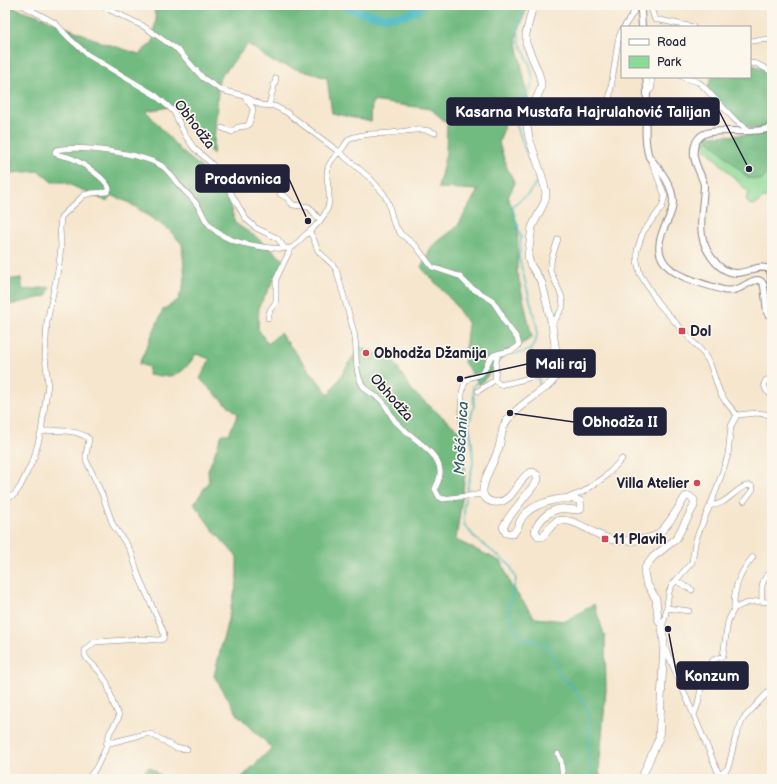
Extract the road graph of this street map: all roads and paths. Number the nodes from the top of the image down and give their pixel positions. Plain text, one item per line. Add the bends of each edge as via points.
1 (22, 5) edge
2 (100, 5) edge
3 (533, 5) edge
4 (642, 5) edge
5 (650, 5) edge
6 (625, 26) edge
7 (642, 26) edge
8 (688, 26) edge
9 (621, 32) edge
10 (771, 39) edge
11 (751, 41) edge
12 (751, 63) edge
13 (772, 72) edge
14 (276, 78) dead end
15 (646, 78) edge
16 (652, 78) edge
17 (685, 78) edge
18 (647, 94) junction
19 (244, 96) junction
20 (269, 105) junction
21 (604, 116) dead end
22 (222, 128) dead end
23 (772, 128) edge
24 (750, 131) junction
25 (435, 133) dead end
26 (339, 152) junction
27 (649, 158) junction
28 (280, 194) dead end
29 (320, 220) junction
30 (310, 233) junction
31 (558, 239) dead end
32 (288, 248) junction
33 (772, 299) edge
34 (771, 315) edge
35 (268, 318) dead end
36 (552, 325) junction
37 (555, 341) junction
38 (498, 354) junction
39 (772, 379) edge
40 (496, 380) junction
41 (478, 391) dead end
42 (772, 396) edge
43 (737, 415) junction
44 (772, 415) edge
45 (461, 424) dead end
46 (40, 432) junction
47 (622, 459) dead end
48 (483, 494) junction
49 (566, 498) junction
50 (5, 500) edge
51 (744, 501) dead end
52 (710, 505) junction
53 (753, 557) dead end
54 (772, 575) edge
55 (676, 581) junction
56 (692, 590) dead end
57 (762, 600) junction
58 (772, 603) edge
59 (667, 608) junction
60 (734, 609) junction
61 (689, 611) dead end
62 (662, 626) junction
63 (664, 644) junction
64 (772, 688) edge
65 (694, 715) junction
66 (106, 744) junction
67 (187, 749) dead end
68 (558, 754) dead end
69 (720, 777) edge
70 (88, 779) edge
71 (563, 779) edge
72 (641, 779) edge

1 - 32 street, Obhodža via 55,23 88,55 155,95 169,107 194,148 212,164 224,180 251,224 277,238
2 - 19 street via 143,26 178,50 203,78 221,90
3 - 36 main road via 526,39 539,74 541,88 527,127 546,192 545,201 532,227 528,256 542,283
4 - 6 street via 637,7
4 - 7 street
5 - 8 street via 655,20
9 - 21 street
10 - 11 street
12 - 13 street
14 - 20 street
15 - 18 street
16 - 18 street via 652,88
17 - 24 street via 702,85 736,121
18 - 27 street via 646,128
19 - 20 street via 261,105
19 - 22 street via 253,110 249,124 232,132
20 - 26 street via 286,112
23 - 24 street
24 - 33 street via 709,132 696,143 694,160 704,185 701,235 709,255 720,267 737,274 769,269
25 - 26 street via 417,129 356,136 350,138
26 - 29 street via 327,171 329,205
26 - 38 street via 370,178 384,194 398,231 416,246 432,267 459,276 470,288 492,300 519,345
27 - 34 street via 672,190 673,210 658,247 664,263 679,275 723,290 735,290 756,280 762,281 766,310
27 - 43 street via 665,196 662,207 643,232 637,250 638,268 658,303 704,354 720,393
28 - 29 street via 293,205 309,207
29 - 30 street
30 - 32 street
30 - 48 street, Obhodža via 320,252 336,269 354,332 357,367 364,387 386,406 396,423 417,439 433,456 441,473 436,489 439,497 443,499
31 - 36 street via 550,270 562,297 563,307
32 - 35 street via 276,279 276,302
32 - 46 street via 245,245 221,235 206,221 195,202 166,170 157,164 127,154 95,149 56,150 56,154 71,158 91,170 108,185 109,189 107,192 84,195 61,218 59,265 47,322 45,356 48,384
36 - 37 main road
37 - 40 street via 547,368 542,373 500,385
37 - 48 main road via 558,365 555,378 515,411 503,426 499,448 483,486
38 - 40 street
38 - 45 street via 491,357 482,374 468,378 463,386
39 - 42 street via 766,380 764,384
40 - 41 street
43 - 44 street
43 - 52 street via 731,426 728,455
46 - 50 street via 34,458 20,487 15,494
46 - 66 street via 73,432 89,439 86,460 113,525 132,554 139,577 164,634 159,640 95,642 84,650 86,659 107,683 112,703 119,716
47 - 49 street via 605,477 583,492
48 - 49 main road via 489,501 497,502 511,495 528,473 533,472 537,475 536,484 503,527 510,535 515,532 521,518 532,508
49 - 62 main road via 580,501 581,508 558,509 548,514 535,531 538,536 543,536 556,521 566,520 608,539 649,539 665,528 685,498 689,496 694,500 694,506 676,539 645,568 646,582 656,599 658,619
51 - 52 street via 753,489 751,485 744,486 720,504
52 - 55 street via 695,544 692,562
53 - 60 street via 737,584
54 - 57 street via 764,579
55 - 56 street
55 - 59 street via 669,592
57 - 58 street
57 - 60 street
59 - 61 street
59 - 62 street
60 - 65 street via 728,621 723,656 711,663
62 - 63 main road
63 - 65 street
63 - 72 main road via 660,738
64 - 69 street via 743,719 727,769
65 - 69 street
66 - 67 street via 151,734 176,748
66 - 70 street
68 - 71 street

